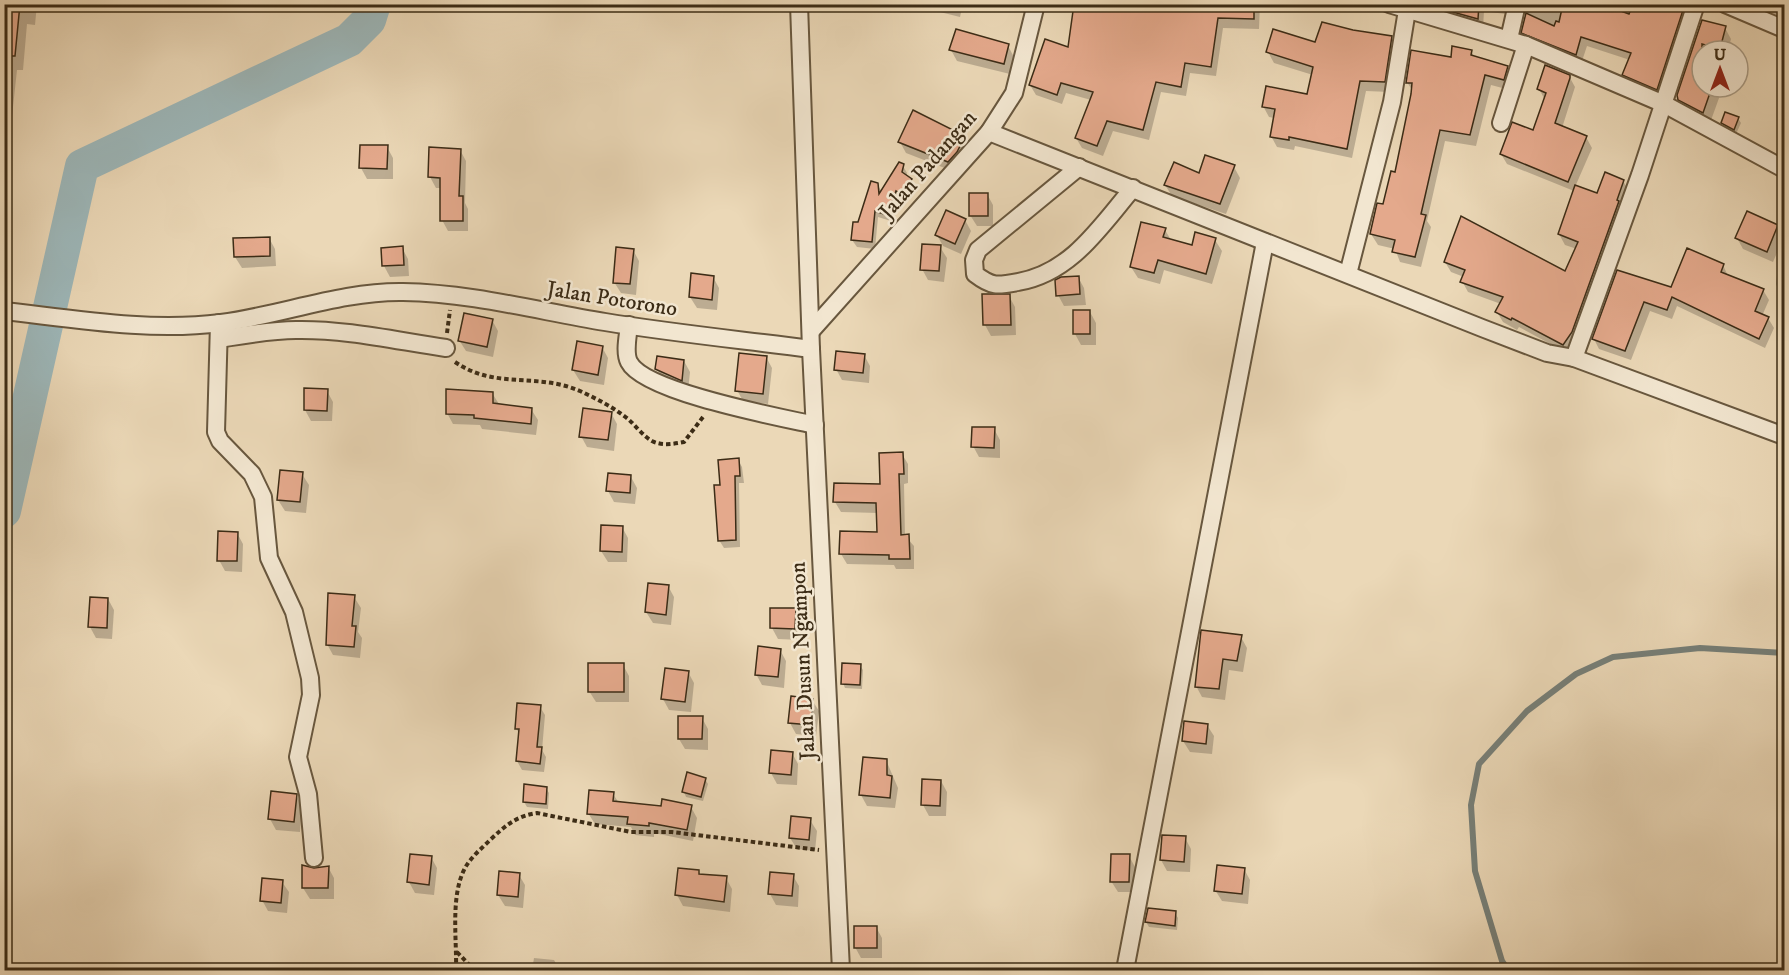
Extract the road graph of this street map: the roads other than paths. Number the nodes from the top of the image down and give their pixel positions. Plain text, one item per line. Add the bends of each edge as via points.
1 (799, 4) edge
2 (1036, 4) edge
3 (1389, 4) edge
4 (1517, 4) edge
5 (1696, 4) edge
6 (1725, 4) edge
7 (1407, 7) edge
8 (1785, 29) edge
9 (1509, 39) junction
10 (1526, 45) junction
11 (1664, 104) junction
12 (1501, 123) dead end
13 (989, 132) junction
14 (1079, 167) junction
15 (1785, 169) edge
16 (1133, 188) junction
17 (1265, 242) junction
18 (1348, 274) junction
19 (13, 312) edge
20 (629, 325) junction
21 (219, 331) junction
22 (811, 331) junction
23 (446, 348) road end
24 (811, 349) junction
25 (1574, 357) junction
26 (814, 425) junction
27 (1785, 436) edge
28 (314, 858) dead end
29 (841, 970) edge
30 (1125, 970) edge

1 - 22 street
2 - 13 street, Jalan Padangan via 1014,93
3 - 7 street
4 - 9 street
5 - 11 street
6 - 8 street
7 - 9 street
7 - 18 street via 1392,102
9 - 10 street
10 - 11 street
10 - 12 street
11 - 15 street
11 - 25 street
13 - 14 street
13 - 22 street, Jalan Padangan
14 - 16 street
14 - 16 street via 978,250 975,274 990,285 1002,285 1057,270
16 - 17 street
17 - 18 street
17 - 30 street
18 - 25 street via 1547,353
19 - 21 street, Jalan Potorono
20 - 21 street, Jalan Potorono via 452,295 402,292 354,296
20 - 24 street, Jalan Potorono
20 - 26 street via 628,361 638,372 714,402
21 - 23 street via 339,332
21 - 28 street via 216,432 252,474 263,497 269,558 294,612 310,678 311,695 298,757 308,794
22 - 24 street
24 - 26 street, Jalan Dusun Ngampon
25 - 27 street
26 - 29 street, Jalan Dusun Ngampon

